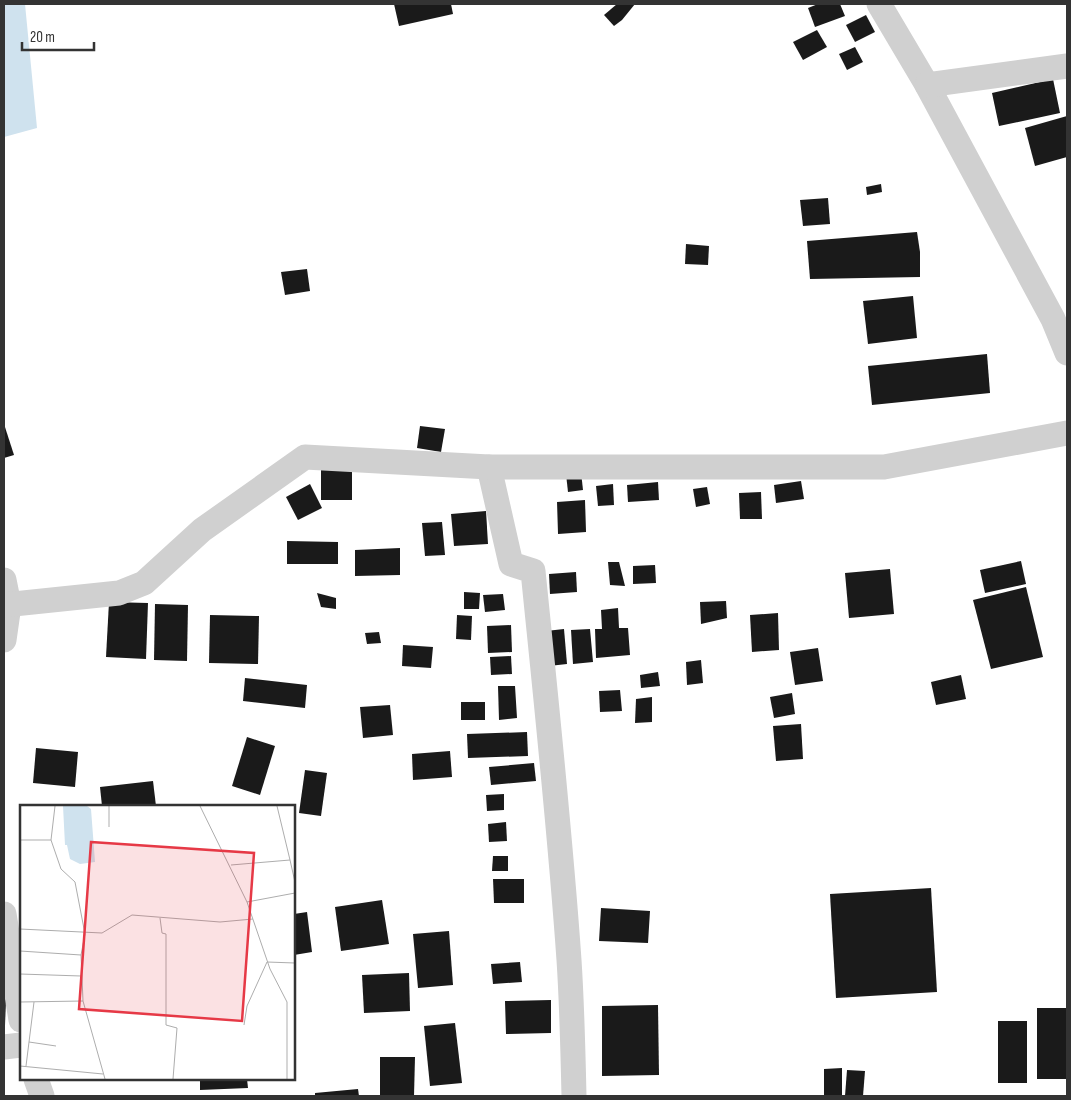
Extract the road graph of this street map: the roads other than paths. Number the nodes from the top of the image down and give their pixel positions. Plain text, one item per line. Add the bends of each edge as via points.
1 (879, 4) edge
2 (1067, 66) edge
3 (927, 85) junction
4 (1060, 317) edge
5 (1067, 353) edge
6 (1067, 433) edge
7 (489, 467) junction
8 (4, 580) edge
9 (6, 605) edge
10 (4, 640) edge
11 (4, 914) edge
12 (20, 1014) edge
13 (20, 1045) edge
14 (4, 1046) edge
15 (36, 1080) edge
16 (42, 1096) edge
17 (574, 1096) edge

1 - 3 street
2 - 3 street
3 - 4 street
4 - 5 street
6 - 7 street via 884,467
7 - 9 street via 305,458 202,530 144,583 119,593
7 - 17 street via 511,564 532,571 564,896
8 - 9 street
9 - 10 street
11 - 12 street
13 - 14 street
15 - 16 street

